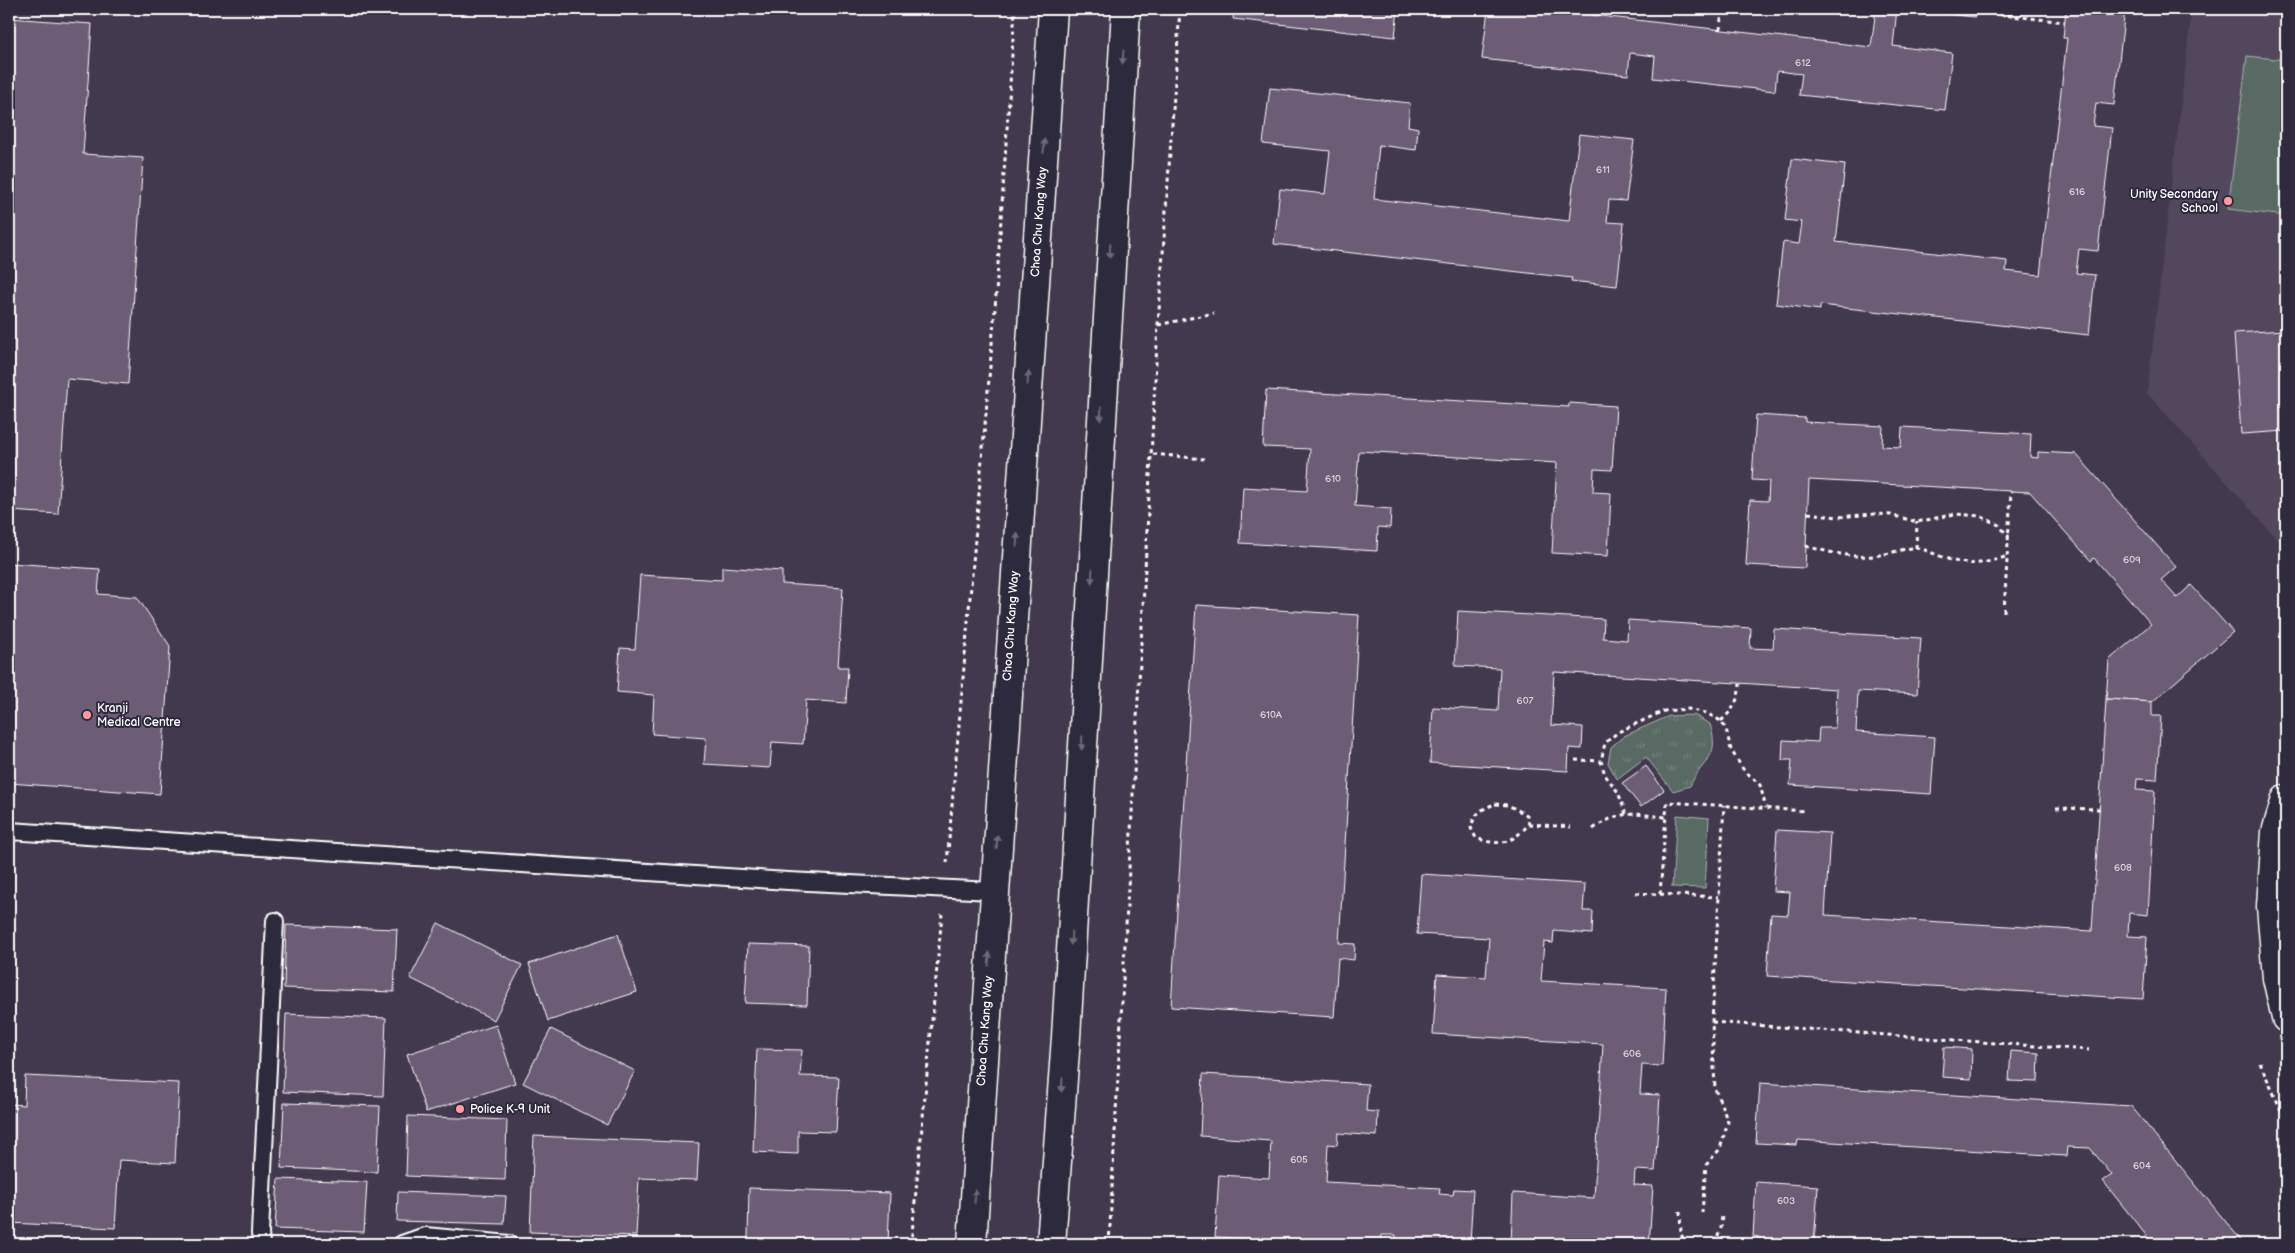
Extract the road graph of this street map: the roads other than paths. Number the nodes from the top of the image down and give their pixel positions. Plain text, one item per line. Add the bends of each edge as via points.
1 (1053, 9) edge
2 (1126, 9) edge
3 (2286, 799) edge
4 (9, 831) edge
5 (994, 891) junction
6 (275, 921) dead end
7 (2286, 1018) edge
8 (261, 1244) edge
9 (402, 1244) edge
10 (508, 1244) edge
11 (972, 1244) edge
12 (1051, 1244) edge

5 -> 1 main road, Choa Chu Kang Way
2 -> 12 main road
3 - 7 main road via 2276,832 2272,906 2277,978
4 - 5 lane
11 -> 5 main road, Choa Chu Kang Way
6 - 8 lane
9 - 10 lane via 425,1236

